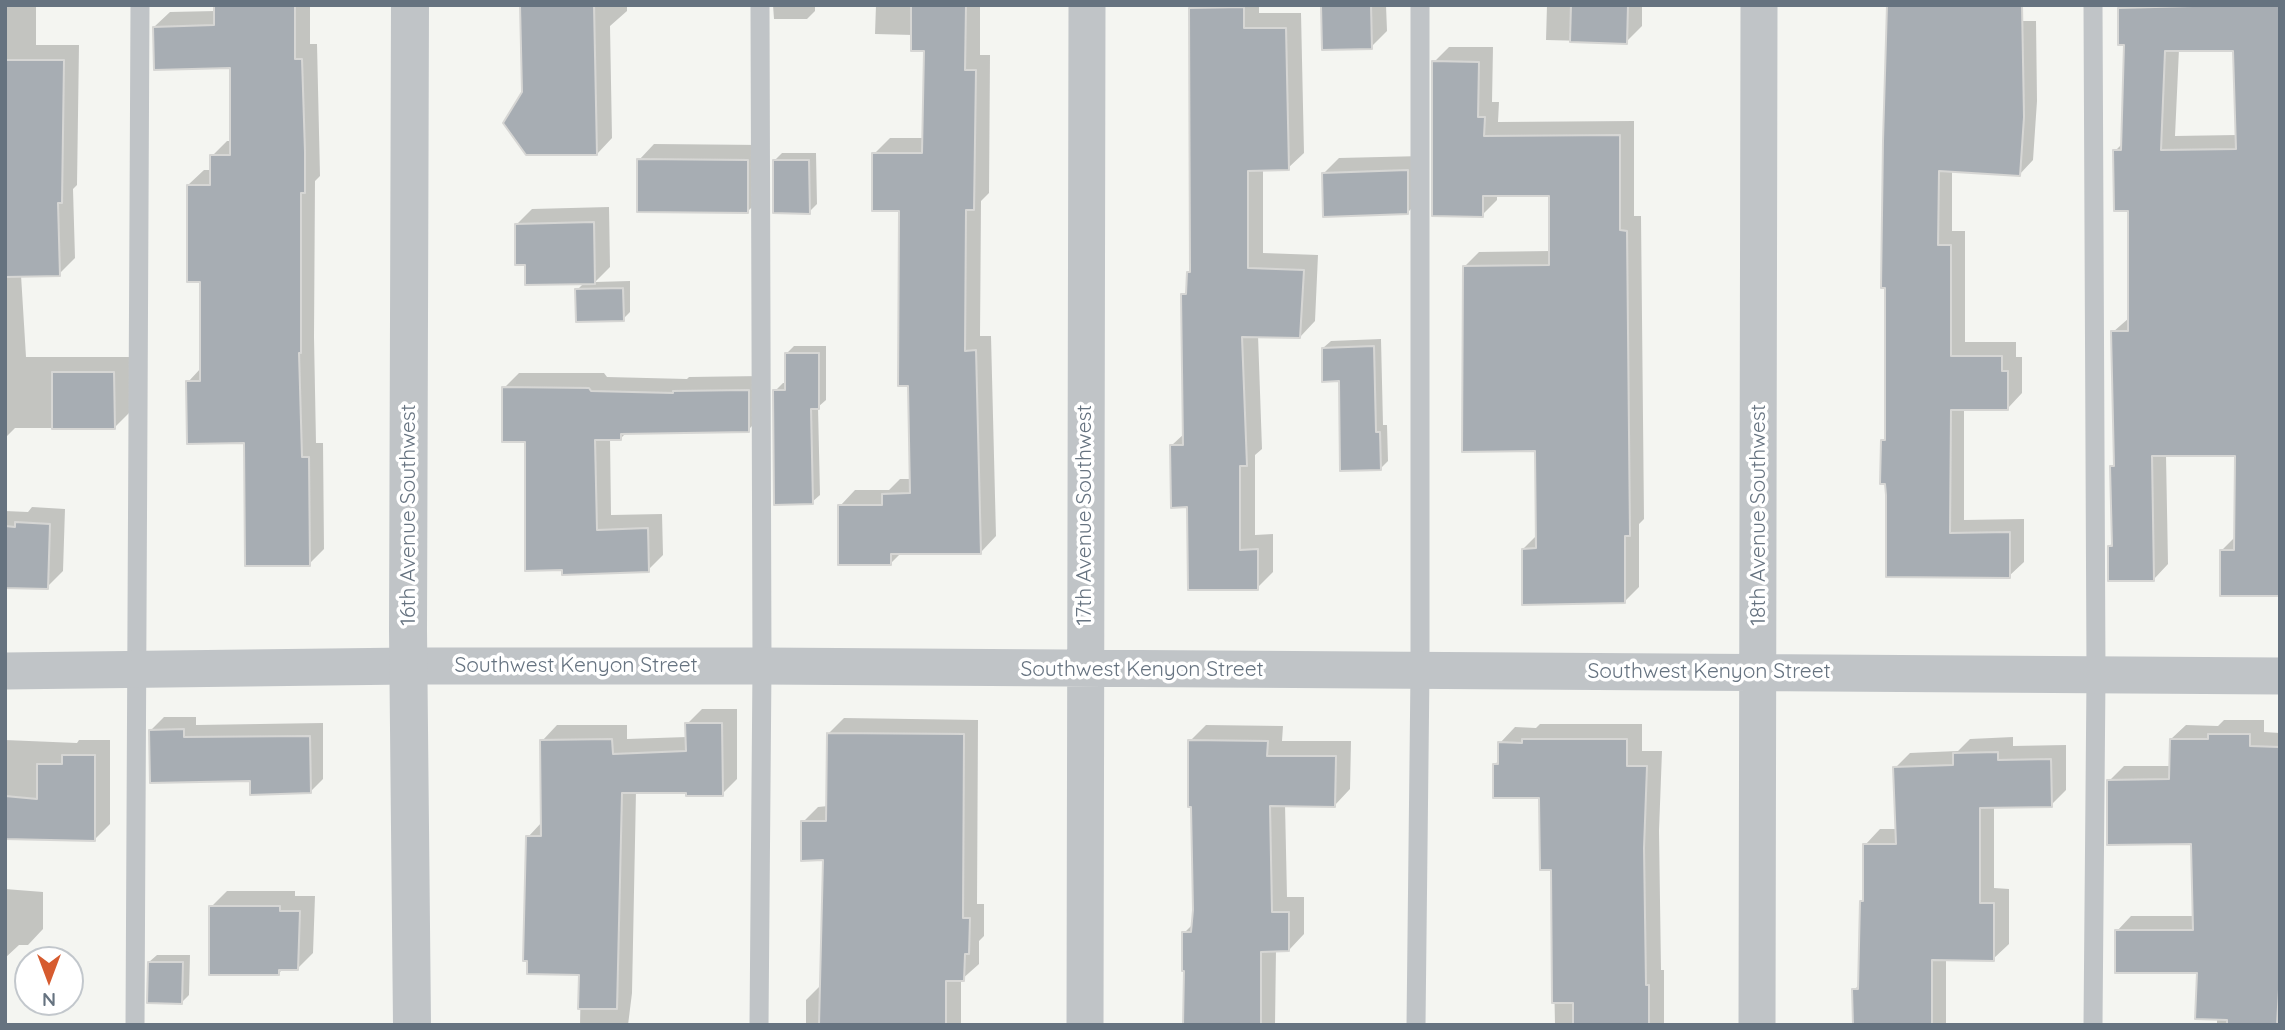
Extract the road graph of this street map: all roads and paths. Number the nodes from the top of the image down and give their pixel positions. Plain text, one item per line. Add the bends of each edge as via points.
1 (140, 5) edge
2 (410, 5) edge
3 (760, 5) edge
4 (1087, 5) edge
5 (1420, 5) edge
6 (1759, 5) edge
7 (2093, 5) edge
8 (409, 666) junction
9 (762, 666) junction
10 (138, 670) junction
11 (1085, 670) junction
12 (5, 671) edge
13 (1420, 671) junction
14 (1759, 671) junction
15 (2096, 676) junction
16 (2280, 676) edge
17 (135, 1025) edge
18 (412, 1025) edge
19 (759, 1025) edge
20 (1085, 1025) edge
21 (1416, 1025) edge
22 (1757, 1025) edge
23 (2093, 1025) edge

1 - 10 lane
2 - 8 street, 16th Avenue Southwest
3 - 9 lane
4 - 11 street, 17th Avenue Southwest
5 - 13 lane
6 - 14 street, 18th Avenue Southwest
7 - 15 lane
8 - 9 street, Southwest Kenyon Street
8 - 10 street, Southwest Kenyon Street
8 - 18 street, 16th Avenue Southwest
9 - 11 street, Southwest Kenyon Street
9 - 19 lane
10 - 12 street, Southwest Kenyon Street
10 - 17 lane
11 - 13 street, Southwest Kenyon Street
11 - 20 street, 17th Avenue Southwest
13 - 14 street, Southwest Kenyon Street
13 - 21 lane
14 - 15 street, Southwest Kenyon Street
14 - 22 street, 18th Avenue Southwest
15 - 16 street, Southwest Kenyon Street
15 - 23 lane

